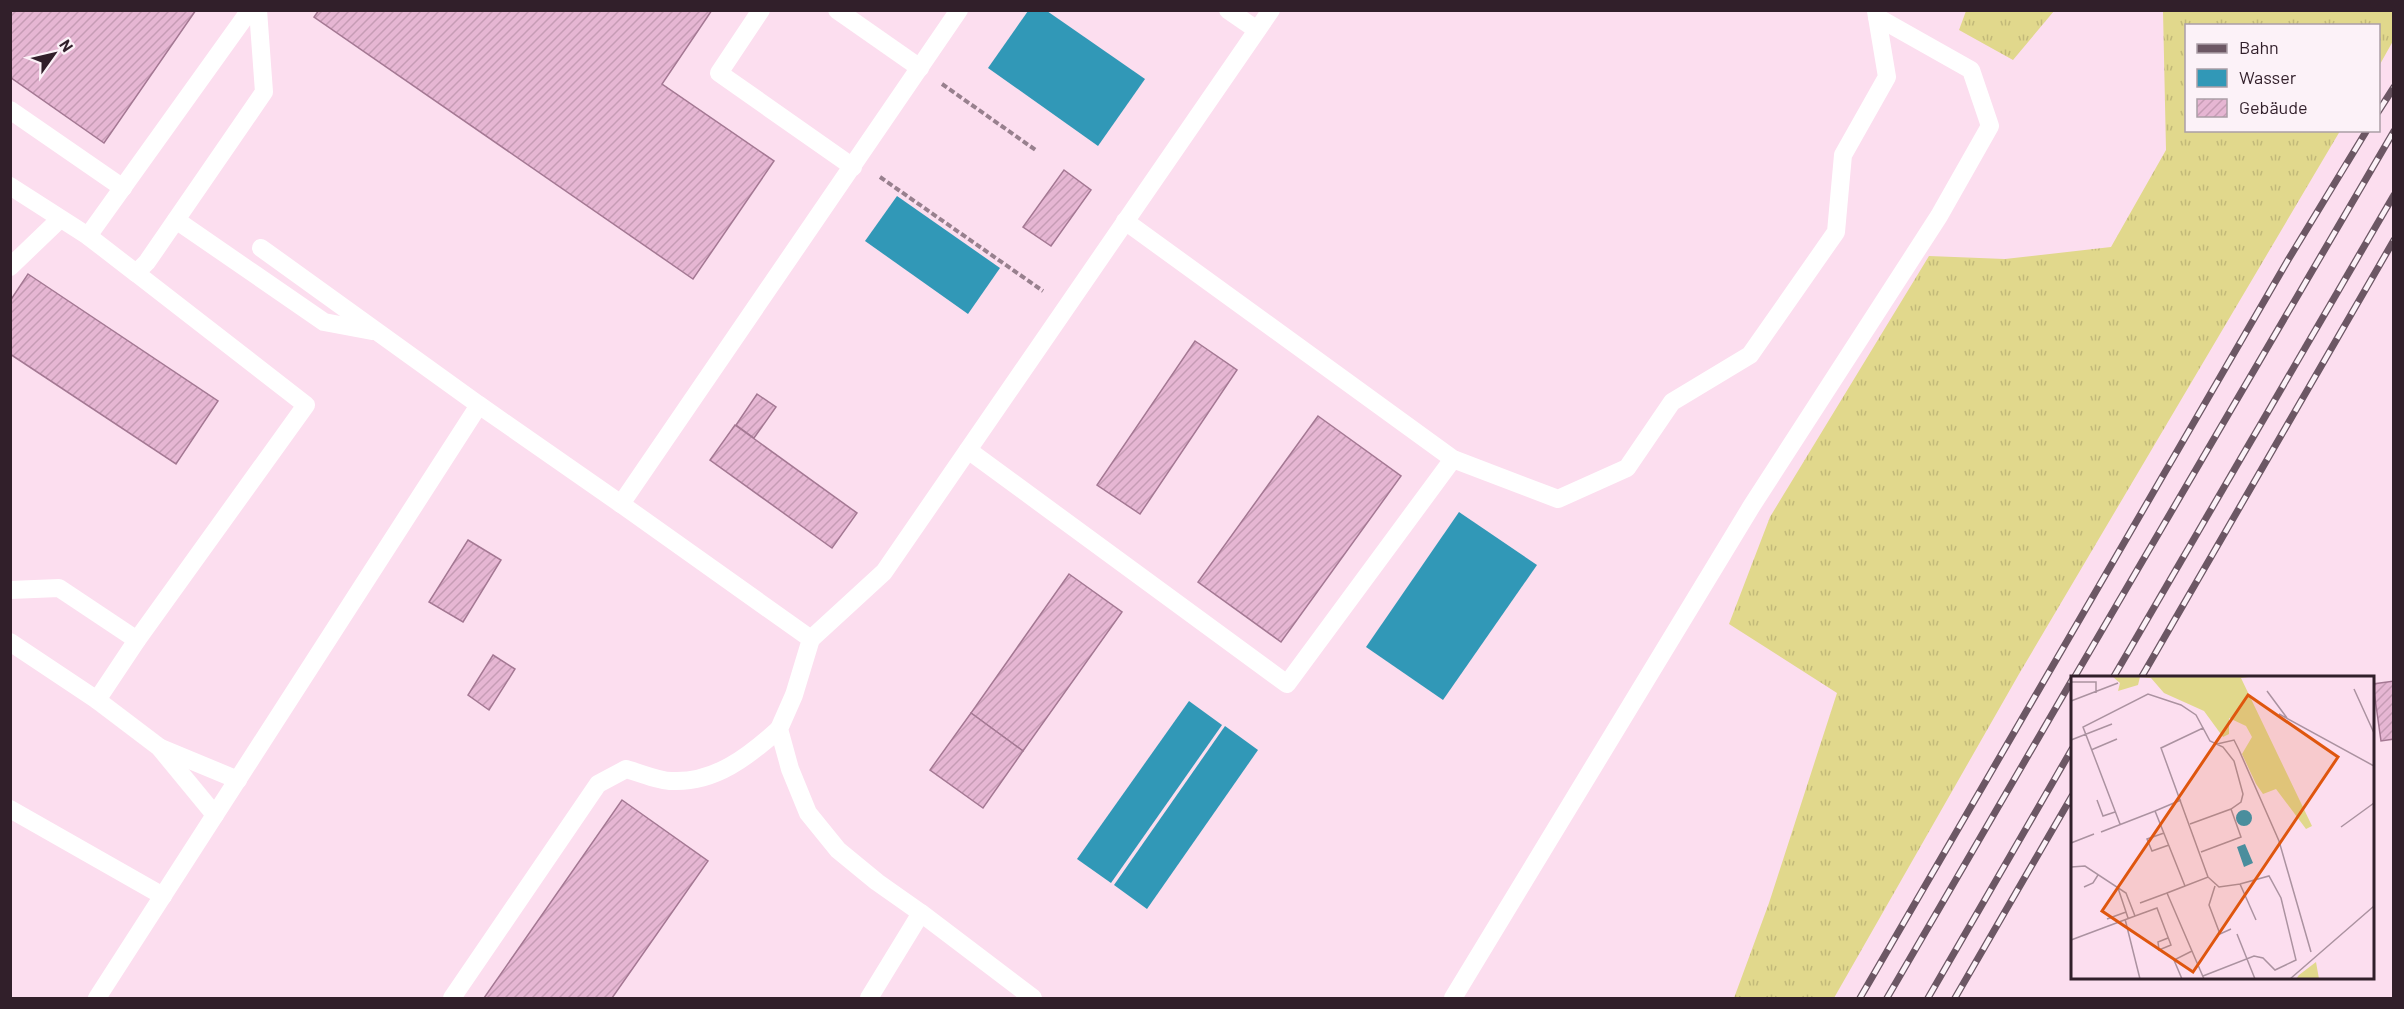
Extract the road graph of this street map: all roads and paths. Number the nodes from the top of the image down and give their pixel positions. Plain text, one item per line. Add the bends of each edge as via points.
1 (250, 10) edge
2 (258, 10) edge
3 (762, 10) edge
4 (837, 10) edge
5 (959, 10) edge
6 (1228, 10) edge
7 (1271, 10) edge
8 (1877, 14) edge
9 (1257, 30) junction
10 (920, 68) junction
11 (10, 110) edge
12 (1037, 151) dead end
13 (855, 164) junction
14 (10, 186) edge
15 (123, 188) junction
16 (60, 219) junction
17 (176, 220) junction
18 (1125, 222) junction
19 (88, 236) junction
20 (261, 248) dead end
21 (10, 267) edge
22 (136, 273) junction
23 (1066, 307) junction
24 (377, 332) junction
25 (479, 405) junction
26 (968, 450) junction
27 (1453, 459) junction
28 (621, 504) junction
29 (10, 590) edge
30 (811, 639) junction
31 (137, 640) junction
32 (10, 642) edge
33 (97, 700) junction
34 (779, 729) junction
35 (159, 747) junction
36 (238, 780) junction
37 (10, 809) edge
38 (215, 815) junction
39 (163, 896) junction
40 (921, 913) junction
41 (97, 999) edge
42 (452, 999) edge
43 (869, 999) edge
44 (1034, 999) edge
45 (1453, 999) edge

1 - 15 lane
2 - 17 lane via 264,93
3 - 13 lane via 718,73
4 - 10 lane
5 - 10 lane
6 - 9 lane
7 - 9 lane
8 - 27 lane via 1887,77 1843,155 1836,232 1750,356 1672,402 1628,468 1558,499
8 - 45 lane via 1971,70 1990,126 1939,216 1751,507
9 - 18 lane
10 - 12 path
10 - 13 lane
11 - 15 lane
13 - 23 path
13 - 28 lane
14 - 16 lane
15 - 19 lane
16 - 19 lane
16 - 21 lane
17 - 22 lane
17 - 24 lane via 324,322
18 - 23 lane
18 - 27 lane
19 - 22 lane
20 - 24 lane
22 - 31 lane via 306,405
23 - 26 lane
24 - 25 lane
25 - 28 lane
25 - 36 lane
26 - 27 lane via 1287,684
26 - 30 lane via 884,572
28 - 30 lane
29 - 31 lane via 59,588
30 - 34 lane
31 - 33 lane
32 - 33 lane
33 - 35 lane
34 - 40 lane via 808,813 838,850
34 - 42 lane via 749,755 709,776 671,781 626,769 598,783
35 - 36 lane
35 - 38 lane
36 - 38 lane
37 - 39 lane
38 - 39 lane
39 - 41 lane
40 - 43 lane
40 - 44 lane

